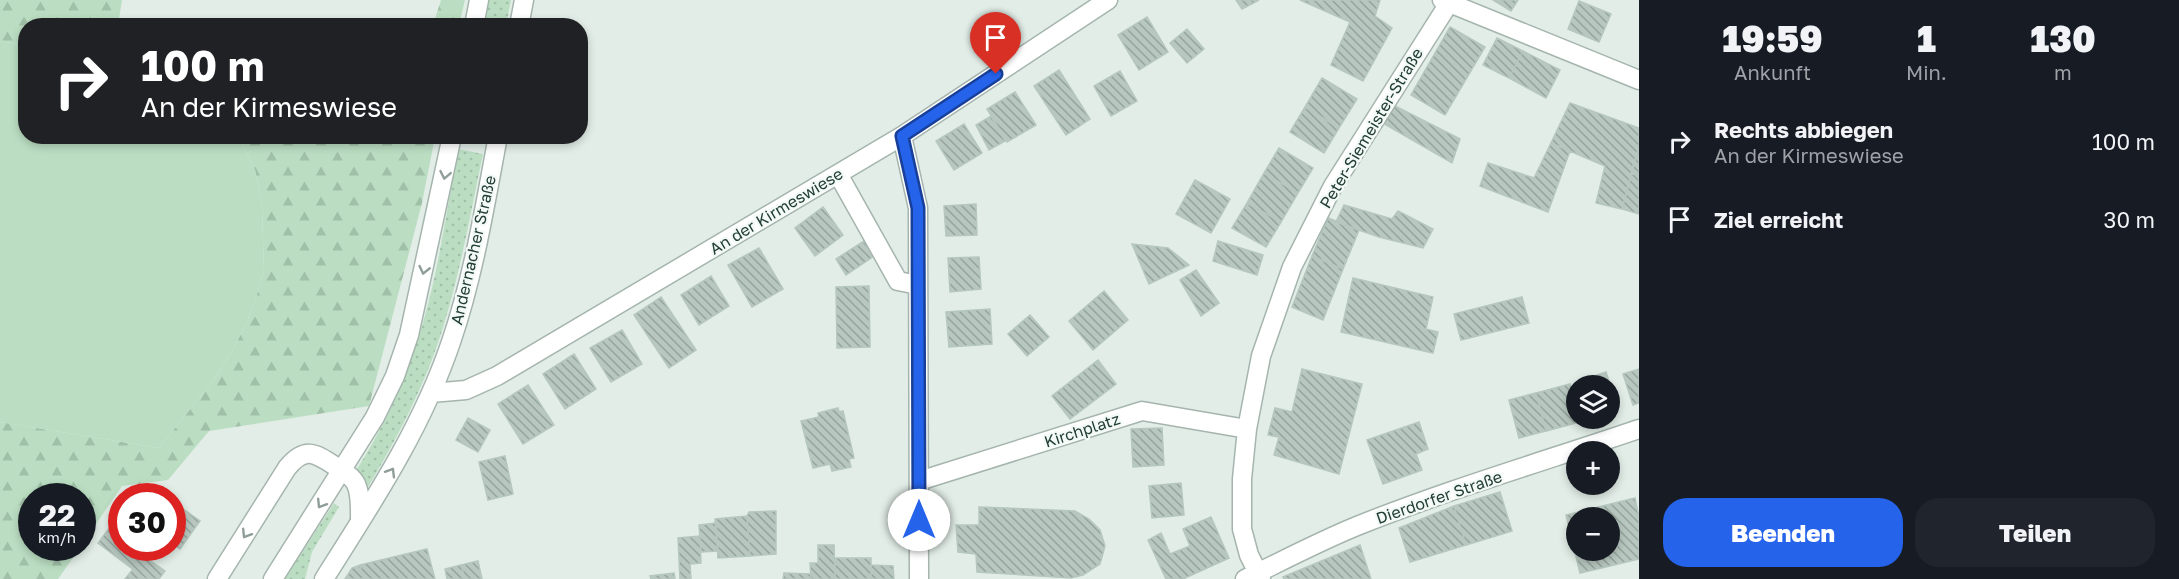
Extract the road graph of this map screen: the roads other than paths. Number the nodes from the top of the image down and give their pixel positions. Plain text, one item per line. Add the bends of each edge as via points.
1 (479, 0) edge
2 (524, 0) edge
3 (1108, 0) edge
4 (1447, 1) edge
5 (476, 18) edge
6 (521, 18) edge
7 (1639, 80) edge
8 (902, 136) junction
9 (450, 144) edge
10 (496, 144) edge
11 (838, 174) junction
12 (918, 285) junction
13 (431, 393) junction
14 (1248, 429) junction
15 (1639, 429) edge
16 (342, 470) junction
17 (919, 481) junction
18 (360, 522) junction
19 (1254, 577) edge
20 (217, 579) edge
21 (273, 579) edge
22 (324, 579) edge
23 (919, 579) edge

1 - 5 street
2 - 6 street
3 - 8 street, An der Kirmeswiese
4 - 7 street
4 - 14 street, Peter-Siemeister-Straße via 1333,186 1292,267 1261,356
8 - 11 street, An der Kirmeswiese
8 - 12 street via 918,208
9 -> 16 street via 403,354 386,398
10 - 13 street, Andernacher Straße via 472,266 452,340
11 - 12 street via 898,281
11 - 13 street, An der Kirmeswiese via 497,376 466,390
12 - 17 street
18 -> 13 street, Andernacher Straße via 395,466
14 - 17 street, Kirchplatz via 1142,411
14 - 19 street, Peter-Siemeister-Straße via 1242,529
15 - 19 street, Dierdorfer Straße via 1418,503 1320,542
16 - 18 street via 357,486
16 -> 20 street via 309,453 294,460
16 -> 21 street
17 - 23 street
18 - 22 street, Andernacher Straße

